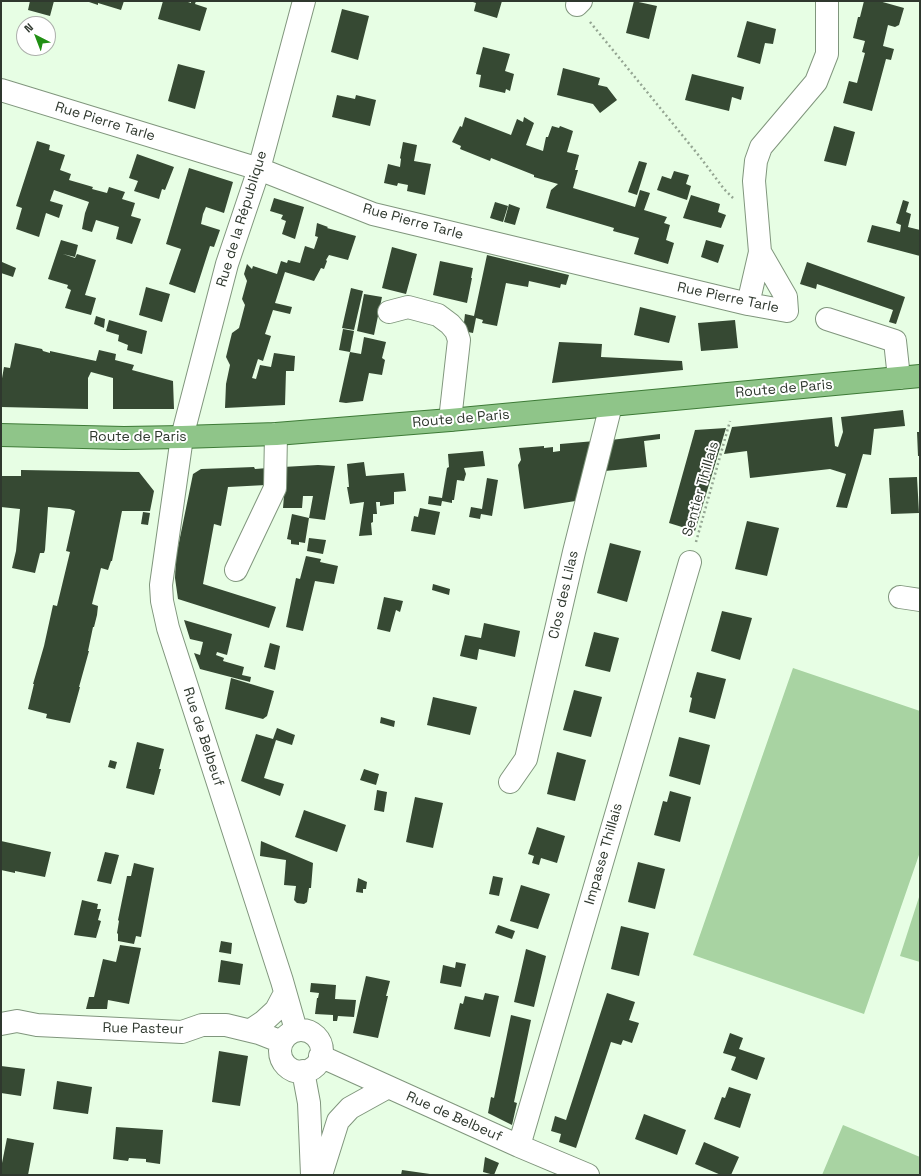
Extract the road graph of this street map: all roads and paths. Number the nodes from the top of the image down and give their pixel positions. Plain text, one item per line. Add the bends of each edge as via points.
1 (304, 1) edge
2 (827, 1) edge
3 (579, 3) edge
4 (1, 90) edge
5 (259, 168) junction
6 (757, 223) junction
7 (760, 252) junction
8 (748, 304) junction
9 (389, 312) dead end
10 (827, 319) dead end
11 (909, 377) edge
12 (611, 405) junction
13 (450, 420) junction
14 (730, 421) dead end
15 (276, 434) junction
16 (1, 435) edge
17 (182, 437) junction
18 (690, 562) joint
19 (236, 570) dead end
20 (510, 782) dead end
21 (285, 993) junction
22 (1, 1024) edge
23 (251, 1030) junction
24 (289, 1036) junction
25 (320, 1056) junction
26 (303, 1071) junction
27 (388, 1087) junction
28 (518, 1146) junction
29 (312, 1175) edge
30 (321, 1175) edge
31 (588, 1175) edge

1 - 5 street, Rue de la République
2 - 6 street via 826,54 816,82 761,147 756,161 754,181
3 - 6 path via 595,29 724,189
4 - 5 street, Rue Pierre Tarle
5 - 8 street, Rue Pierre Tarle via 373,214
5 - 17 street, Rue de la République via 227,264
6 - 7 street
7 - 8 street
7 - 8 street, Rue Pierre Tarle via 786,297 787,311
9 - 13 street via 408,307 438,315 456,331 459,340
10 - 11 street via 895,341
11 - 12 main road, Route de Paris
12 - 13 main road, Route de Paris
12 - 20 street, Clos des Lilas via 526,759
13 - 15 main road, Route de Paris
14 - 18 path, Sentier Thillais
15 - 17 main road, Route de Paris
15 - 19 street via 275,488
16 - 17 main road, Route de Paris via 88,438
17 - 21 street, Rue de Belbeuf via 161,585 162,601 168,628
18 - 28 street, Impasse Thillais
21 - 23 street via 276,1010
21 - 24 street, Rue de Belbeuf
22 - 23 street, Rue Pasteur via 17,1021 37,1025 182,1032 202,1025 226,1025
23 - 24 street, Rue Pasteur
24 - 25 street via 303,1030 315,1035 321,1046
24 - 26 street via 280,1049 281,1056 289,1068
25 - 26 street via 316,1065
25 - 27 street, Rue de Belbeuf
26 - 29 street via 309,1103
27 - 28 street, Rue de Belbeuf
27 - 30 street via 350,1108 338,1121
28 - 31 street, Rue de Belbeuf

